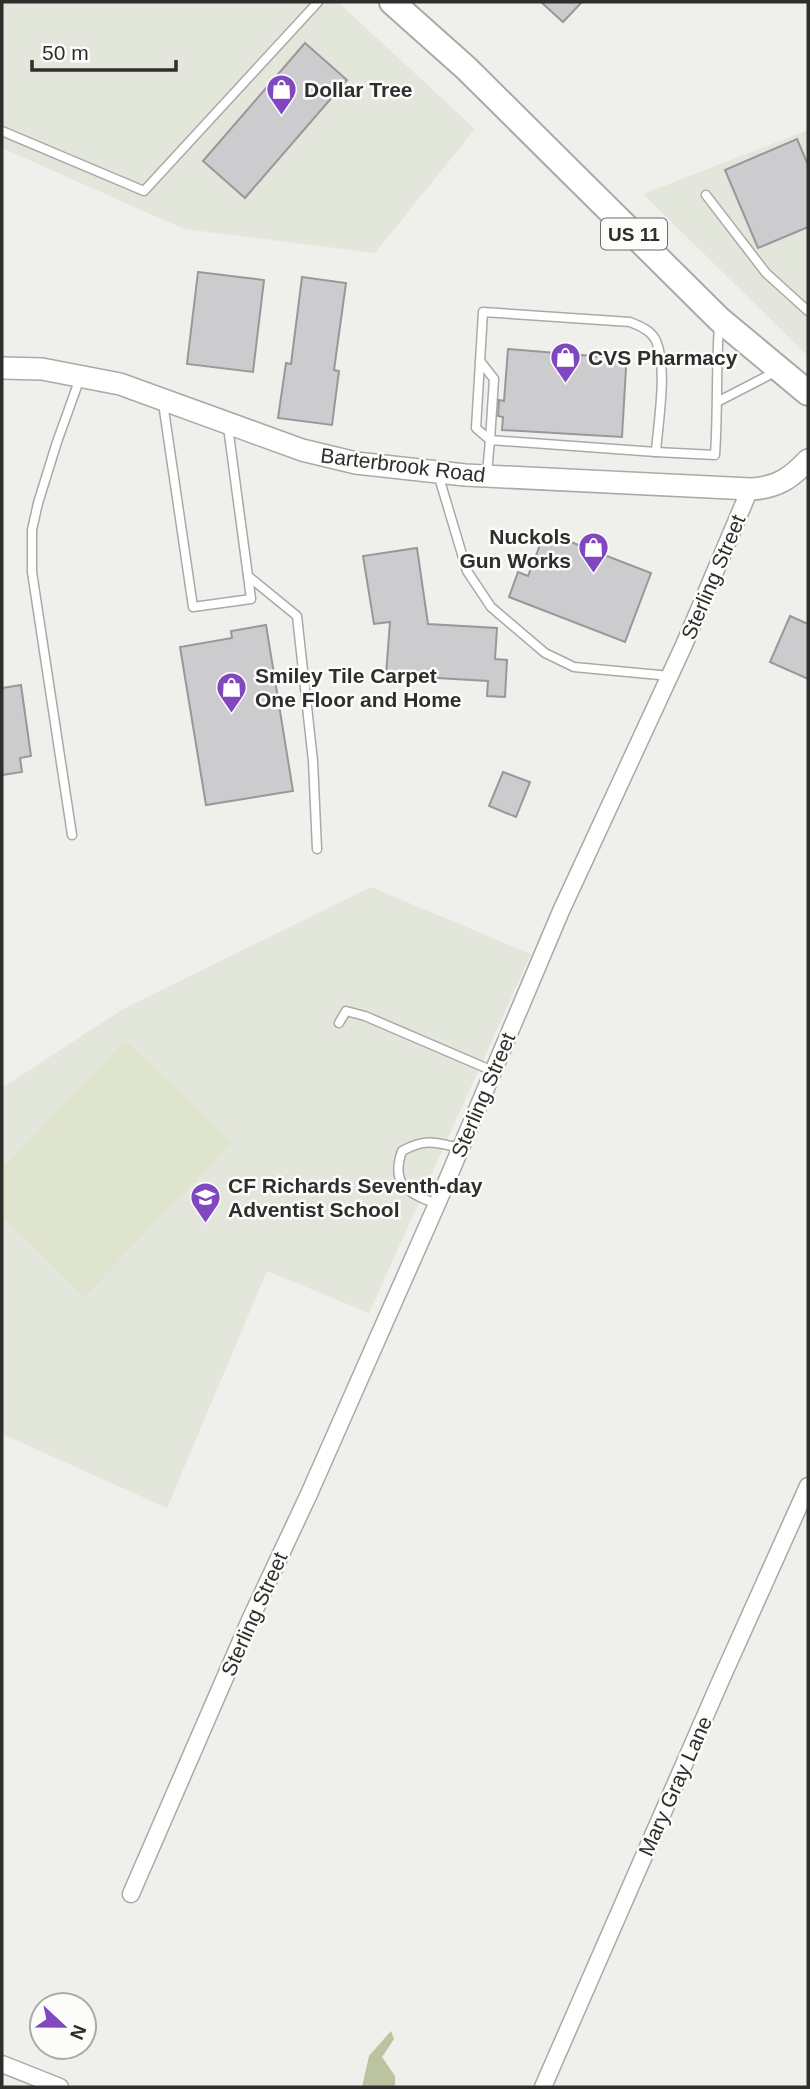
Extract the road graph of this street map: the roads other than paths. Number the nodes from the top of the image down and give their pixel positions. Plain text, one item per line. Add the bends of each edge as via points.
1 (318, 2) edge
2 (392, 2) edge
3 (2, 131) edge
4 (706, 195) dead end
5 (808, 311) edge
6 (719, 319) junction
7 (480, 361) junction
8 (2, 368) edge
9 (780, 369) junction
10 (82, 375) junction
11 (808, 393) edge
12 (163, 400) junction
13 (719, 401) junction
14 (228, 424) junction
15 (489, 440) junction
16 (656, 452) junction
17 (808, 460) edge
18 (437, 472) junction
19 (486, 476) junction
20 (750, 489) junction
21 (248, 576) junction
22 (670, 676) junction
23 (72, 835) dead end
24 (317, 849) dead end
25 (339, 1023) dead end
26 (493, 1070) junction
27 (460, 1148) junction
28 (437, 1204) junction
29 (808, 1486) edge
30 (131, 1894) dead end
31 (2, 2064) edge
32 (60, 2087) edge
33 (543, 2087) edge

1 - 3 lane via 144,191
2 - 6 main road, US 11 via 466,68
4 - 5 lane via 766,273
6 - 9 main road, US 11
6 - 13 lane
7 - 15 lane via 494,379
7 - 15 lane via 476,428
7 - 16 lane via 483,312 630,322 643,327 656,338 662,361
8 - 10 street, Barterbrook Road
9 - 11 main road, US 11
9 - 13 lane
10 - 12 street, Barterbrook Road
10 - 23 lane via 32,530 32,572
12 - 14 street, Barterbrook Road
12 - 21 lane via 193,607 251,598
13 - 16 lane via 715,455
14 - 18 street, Barterbrook Road via 323,457
14 - 21 lane
15 - 16 lane
15 - 19 lane
17 - 20 street, Barterbrook Road via 774,487
18 - 19 street, Barterbrook Road
18 - 22 lane via 467,570 491,607 545,653 573,667
19 - 20 street, Barterbrook Road
20 - 22 street, Sterling Street
21 - 24 lane via 296,616 313,761
22 - 26 street, Sterling Street
25 - 26 lane via 346,1012 365,1016
26 - 27 street, Sterling Street
27 - 28 street, Sterling Street
27 - 28 lane via 431,1141 401,1151 399,1180 410,1194
28 - 30 street, Sterling Street
29 - 33 street, Mary Gray Lane
31 - 32 street

